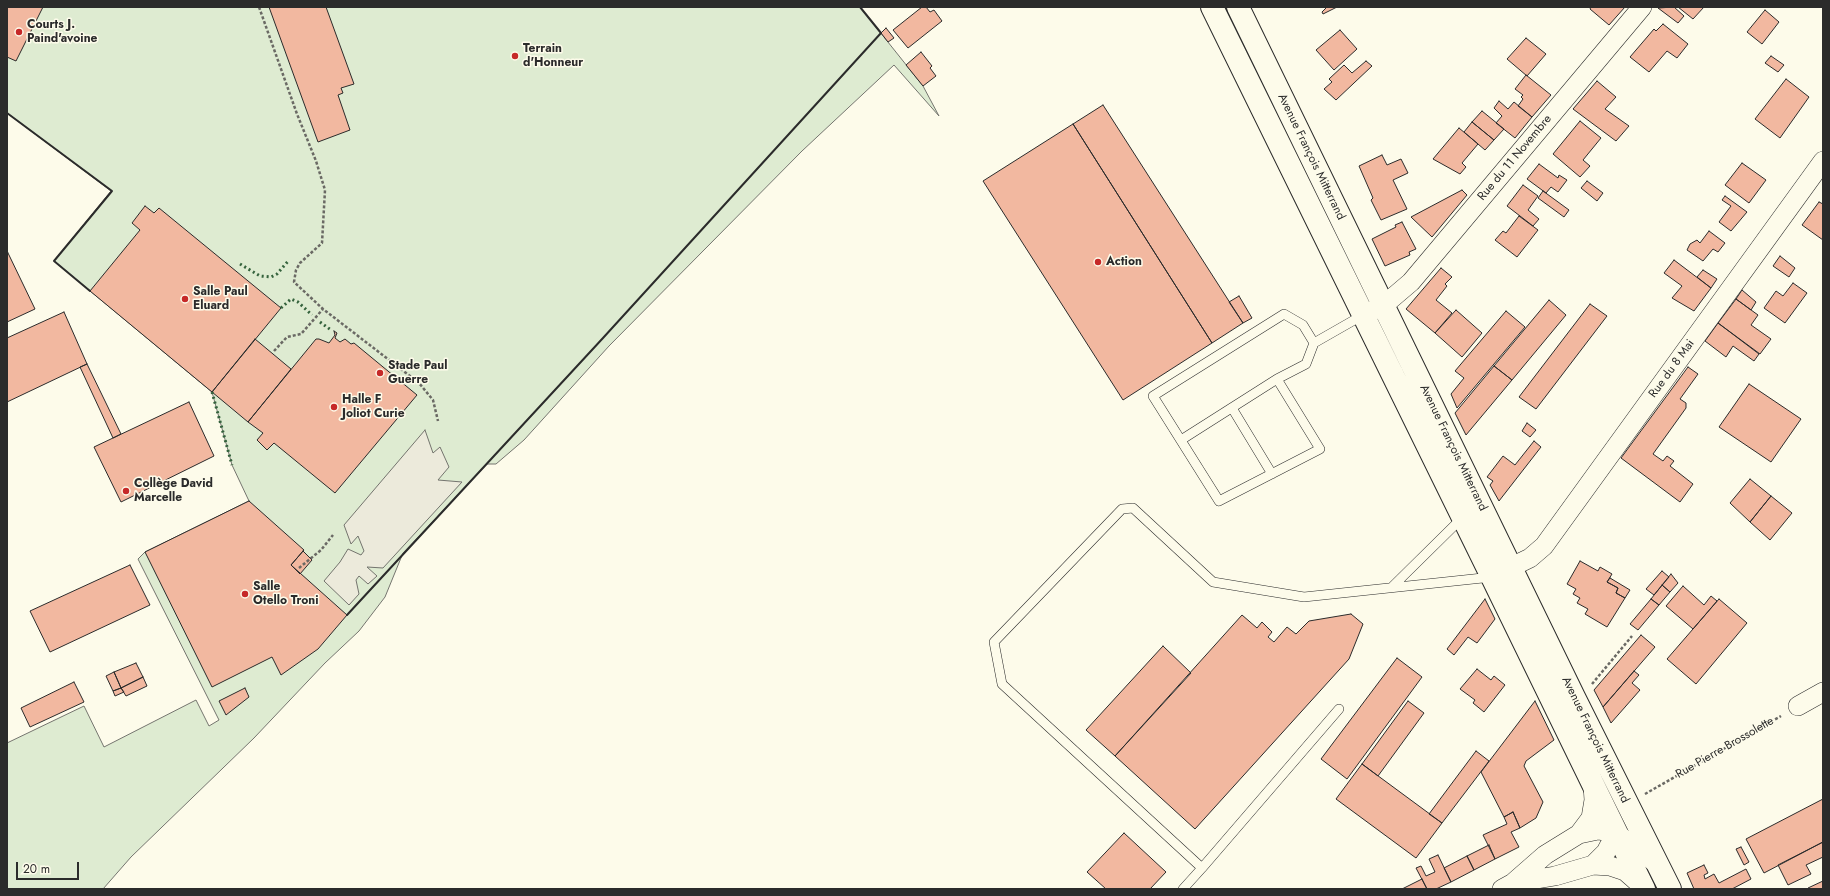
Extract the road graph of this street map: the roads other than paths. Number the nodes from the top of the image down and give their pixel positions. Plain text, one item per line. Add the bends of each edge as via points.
1 (1212, 7) edge
2 (1238, 7) edge
3 (1642, 7) edge
4 (1259, 72) dead end
5 (1276, 86) junction
6 (1823, 160) edge
7 (1384, 305) junction
8 (1363, 315) junction
9 (1314, 343) junction
10 (1277, 379) junction
11 (1232, 408) junction
12 (1181, 440) junction
13 (1272, 474) junction
14 (1463, 517) junction
15 (1512, 567) junction
16 (1492, 577) junction
17 (1392, 587) junction
18 (1823, 692) edge
19 (1798, 706) road end
20 (1339, 709) dead end
21 (1593, 785) junction
22 (1616, 833) junction
23 (1579, 834) junction
24 (1593, 864) junction
25 (1657, 864) junction
26 (1202, 868) junction
27 (1508, 886) edge
28 (1643, 888) edge
29 (1182, 889) edge
30 (1670, 889) edge

1 - 8 main road, Avenue François Mitterrand
2 - 5 main road, Avenue François Mitterrand
3 - 7 street, Rue du 11 Novembre via 1411,282
4 - 5 lane
5 - 7 main road, Avenue François Mitterrand
6 - 15 street, Rue du 8 Mai via 1544,546 1530,558
7 - 8 street, Rue du 11 Novembre
7 - 15 main road, Avenue François Mitterrand
8 - 9 lane
8 - 14 main road, Avenue François Mitterrand
9 - 10 lane via 1306,364
9 - 12 lane via 1303,325 1284,314 1153,396
10 - 11 lane
10 - 13 lane via 1320,449
11 - 12 lane
11 - 13 lane
12 - 13 lane via 1219,501
14 - 16 main road, Avenue François Mitterrand
14 - 17 lane
15 - 16 street, Rue du 8 Mai
15 - 25 main road, Avenue François Mitterrand
16 - 17 lane
16 - 21 main road, Avenue François Mitterrand
17 - 26 lane via 1304,597 1213,582 1133,508 1122,509 994,642 1002,684
18 - 19 street
20 - 26 lane
21 - 22 main road, Avenue François Mitterrand
21 - 23 street via 1594,800 1590,818
22 - 23 street via 1598,830
22 - 24 street via 1606,852
22 - 25 street
22 - 28 main road, Avenue François Mitterrand
23 - 27 street via 1545,856
24 - 27 street via 1555,876
24 - 28 street via 1624,871
25 - 30 main road, Avenue François Mitterrand
26 - 29 lane

